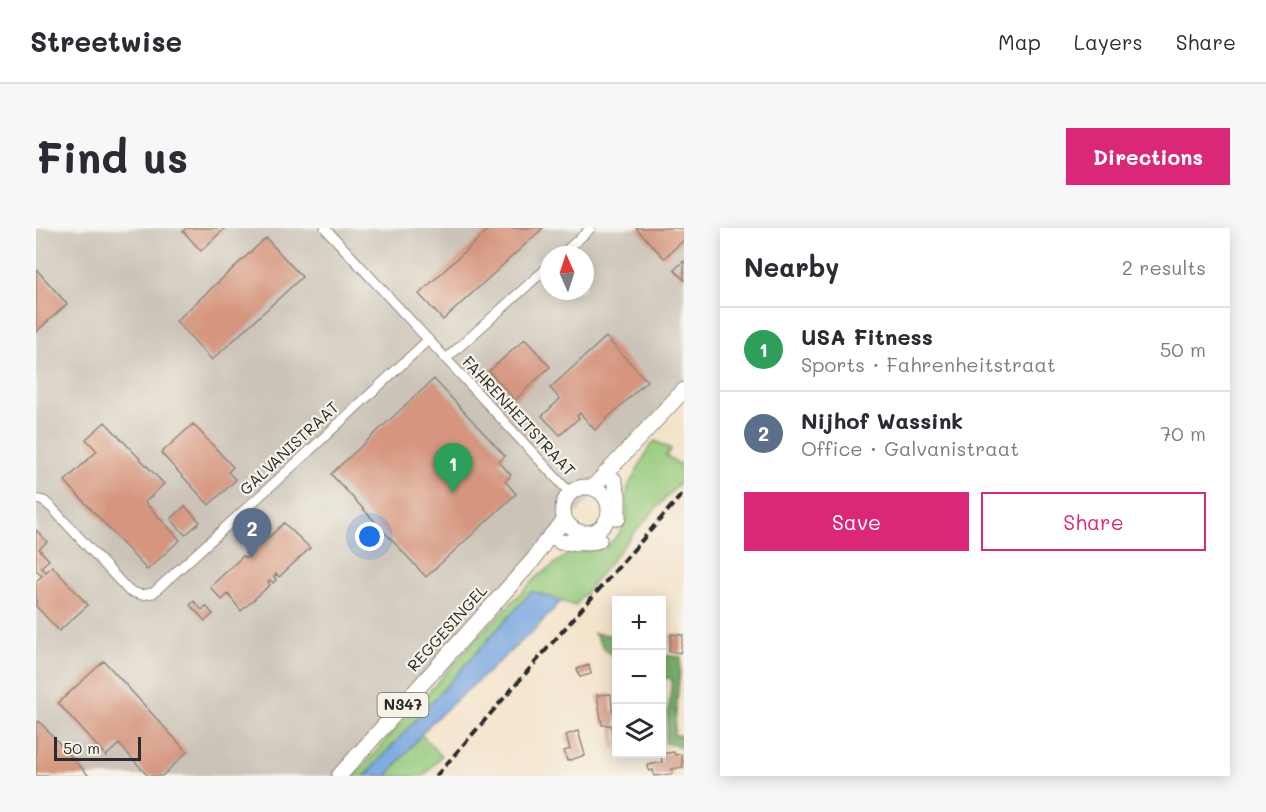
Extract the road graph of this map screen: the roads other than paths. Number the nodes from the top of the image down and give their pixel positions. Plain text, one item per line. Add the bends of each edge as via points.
1 (325, 228) edge
2 (591, 228) edge
3 (571, 246) edge
4 (540, 274) edge
5 (428, 340) junction
6 (446, 358) junction
7 (684, 390) edge
8 (636, 443) junction
9 (614, 480) junction
10 (599, 492) junction
11 (570, 493) junction
12 (36, 499) edge
13 (570, 525) junction
14 (560, 542) junction
15 (534, 559) junction
16 (339, 776) edge

1 - 5 street, FAHRENHEITSTRAAT
2 - 3 street
4 - 6 street, FAHRENHEITSTRAAT
5 - 6 street, FAHRENHEITSTRAAT
5 - 12 street, GALVANISTRAAT via 153,593 129,591 52,508
6 - 11 street, FAHRENHEITSTRAAT
7 - 8 main road, N347
8 - 9 main road, N347
8 - 10 main road, N347 via 624,453
9 - 10 main road, N347
9 - 14 main road via 619,514 610,533 589,543
10 - 11 main road via 581,487
10 - 13 main road, N347 via 610,511 604,525 590,533
11 - 13 main road via 562,511
13 - 14 main road, REGGESINGEL / N347
13 - 15 main road, REGGESINGEL / N347 via 545,542
14 - 15 main road, REGGESINGEL / N347
15 - 16 main road, REGGESINGEL / N347

